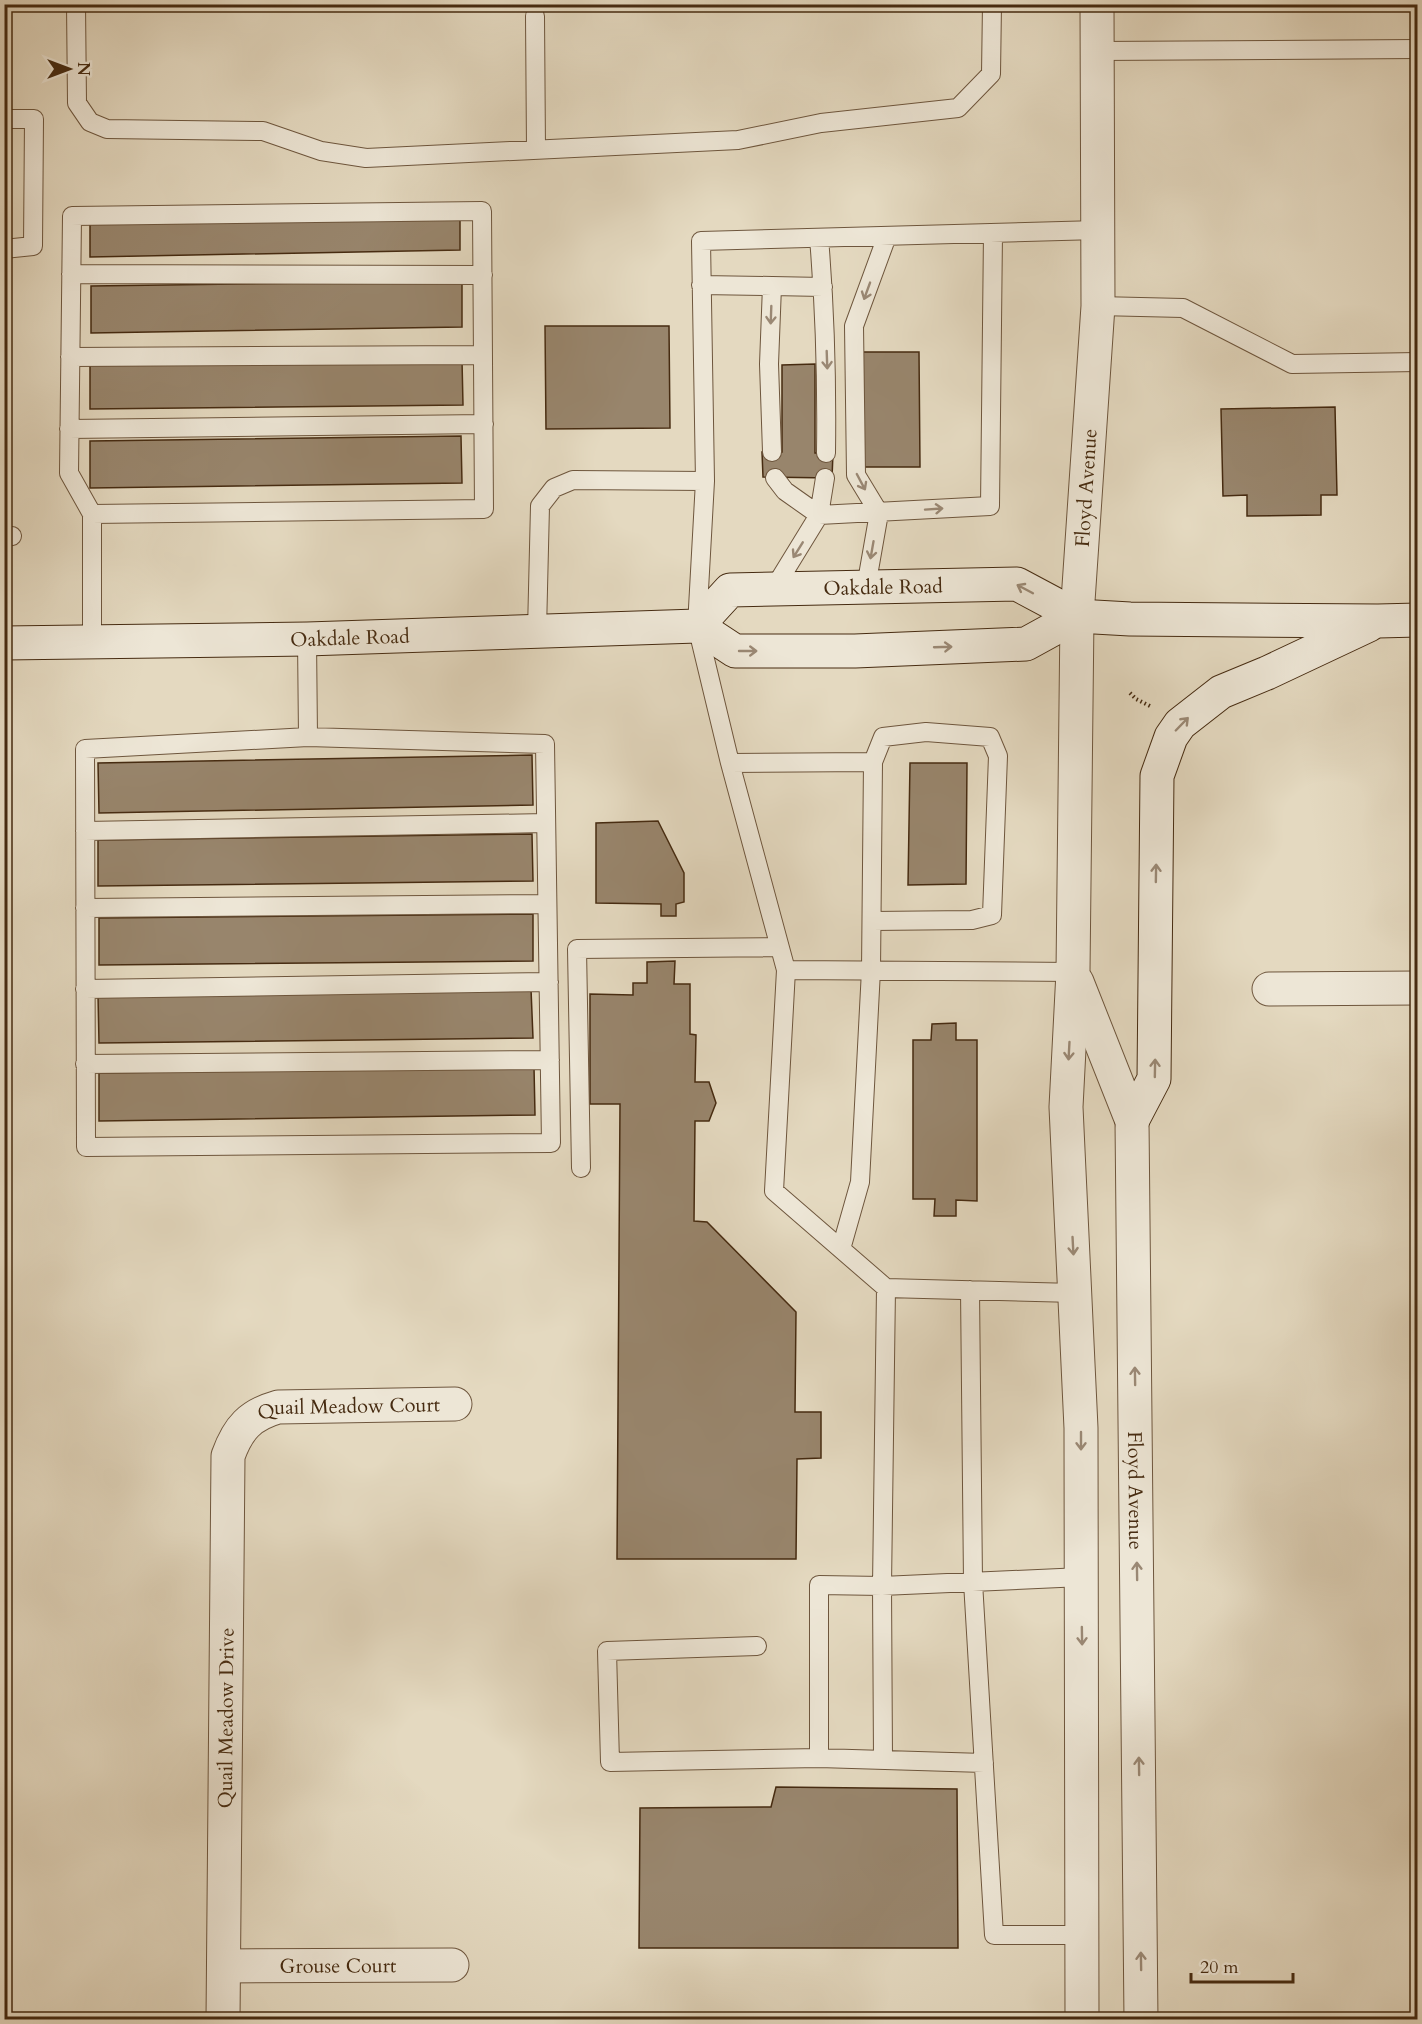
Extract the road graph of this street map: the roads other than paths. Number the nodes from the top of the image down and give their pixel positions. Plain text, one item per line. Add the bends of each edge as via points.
1 (76, 4) edge
2 (992, 4) edge
3 (1097, 4) edge
4 (535, 16) dead end
5 (1418, 49) edge
6 (1097, 51) junction
7 (4, 119) edge
8 (536, 150) junction
9 (1098, 230) junction
10 (993, 233) junction
11 (887, 236) junction
12 (819, 238) junction
13 (4, 249) edge
14 (71, 274) junction
15 (483, 275) junction
16 (701, 285) junction
17 (772, 285) junction
18 (823, 287) junction
19 (1098, 306) junction
20 (483, 355) junction
21 (70, 357) junction
22 (1418, 362) edge
23 (484, 424) junction
24 (69, 429) junction
25 (772, 452) dead end
26 (826, 453) dead end
27 (775, 478) dead end
28 (825, 478) dead end
29 (705, 481) junction
30 (879, 513) junction
31 (92, 514) junction
32 (819, 515) junction
33 (866, 587) junction
34 (773, 590) junction
35 (1077, 616) junction
36 (1418, 620) edge
37 (1378, 621) junction
38 (697, 626) junction
39 (537, 631) junction
40 (307, 639) junction
41 (93, 642) junction
42 (4, 643) edge
43 (308, 737) junction
44 (873, 762) junction
45 (730, 763) junction
46 (546, 823) junction
47 (85, 831) junction
48 (547, 904) junction
49 (85, 908) junction
50 (872, 921) junction
51 (779, 947) junction
52 (786, 970) junction
53 (872, 970) junction
54 (1073, 972) junction
55 (549, 982) junction
56 (1418, 988) edge
57 (85, 989) junction
58 (1269, 989) dead end
59 (550, 1060) junction
60 (85, 1064) junction
61 (1132, 1121) junction
62 (581, 1168) dead end
63 (841, 1250) junction
64 (886, 1288) junction
65 (970, 1290) junction
66 (1075, 1293) junction
67 (455, 1404) dead end
68 (246, 1423) joint
69 (1082, 1577) junction
70 (973, 1582) junction
71 (882, 1586) junction
72 (757, 1646) dead end
73 (819, 1758) junction
74 (883, 1760) junction
75 (984, 1763) junction
76 (1082, 1935) junction
77 (452, 1965) dead end
78 (224, 1966) junction
79 (223, 2019) edge
80 (1082, 2019) edge
81 (1141, 2019) edge

1 - 8 lane via 77,103 90,122 107,129 263,131 321,151 366,158
2 - 8 lane via 991,75 958,108 821,123 738,141
3 - 6 street, Floyd Avenue
4 - 8 lane
5 - 6 lane
6 - 9 street, Floyd Avenue
7 - 13 lane via 34,119 33,246
9 - 10 lane
9 - 19 street, Floyd Avenue
10 - 11 lane
30 -> 10 lane via 990,506
11 - 12 lane
11 -> 30 lane via 854,326 856,475
12 - 16 lane via 701,241
12 - 18 lane
14 - 15 lane
14 - 15 lane via 72,216 482,211
14 - 21 lane
15 - 20 lane
16 - 17 lane
16 - 29 lane
17 - 18 lane
17 -> 25 lane
18 -> 26 lane
19 - 22 lane via 1183,308 1292,364
19 - 35 street, Floyd Avenue
20 - 21 lane
20 - 23 lane
21 - 24 lane
23 - 24 lane
23 - 31 lane via 484,509
24 - 31 lane via 69,473
27 - 32 lane via 785,491
28 - 32 lane
29 - 38 lane
29 - 39 lane via 573,480 554,488 540,506
30 - 32 lane
30 -> 33 lane
31 - 41 lane
32 -> 34 lane
33 - 34 street, Oakdale Road
35 -> 33 street, Oakdale Road via 1017,584
34 - 38 street, Oakdale Road via 730,590
35 - 37 street, Oakdale Road
38 -> 35 street via 735,651 855,651 1026,644
35 - 54 street, Floyd Avenue
36 - 37 street, Oakdale Road
61 -> 37 street via 1154,1079 1157,776 1171,737 1180,724 1221,692
38 - 39 street, Oakdale Road
38 - 45 lane
39 - 40 street, Oakdale Road
40 - 41 street, Oakdale Road
40 - 43 lane
41 - 42 street, Oakdale Road
43 - 46 lane via 545,744
43 - 47 lane via 85,749
44 - 45 lane
44 - 50 lane
44 - 50 lane via 883,737 926,732 990,737 998,756 992,915 972,920
45 - 51 lane
46 - 47 lane
46 - 48 lane
47 - 49 lane
48 - 49 lane
48 - 55 lane
49 - 57 lane
50 - 53 lane
51 - 52 lane
51 - 62 lane via 577,949
52 - 53 lane
52 - 63 lane via 774,1191
53 - 54 lane
53 - 63 lane via 860,1182
54 - 61 street, Floyd Avenue
54 -> 66 street, Floyd Avenue via 1066,1107
55 - 57 lane
55 - 59 lane
56 - 58 street
57 - 60 lane
59 - 60 lane
59 - 60 lane via 551,1143 86,1147
81 -> 61 street, Floyd Avenue
63 - 64 lane
64 - 65 lane
64 - 71 lane
65 - 66 lane
65 - 70 lane
66 -> 69 street, Floyd Avenue
67 - 68 street, Quail Meadow Court via 278,1407
68 - 78 street, Quail Meadow Drive via 228,1456
69 - 70 lane
69 -> 76 street, Floyd Avenue
70 - 71 lane
70 - 75 lane
71 - 73 lane via 819,1585
71 - 74 lane
72 - 73 lane via 607,1651 610,1762
73 - 74 lane
74 - 75 lane
75 - 76 lane via 994,1935
76 - 80 street, Floyd Avenue
77 - 78 street, Grouse Court
78 - 79 street, Quail Meadow Drive

